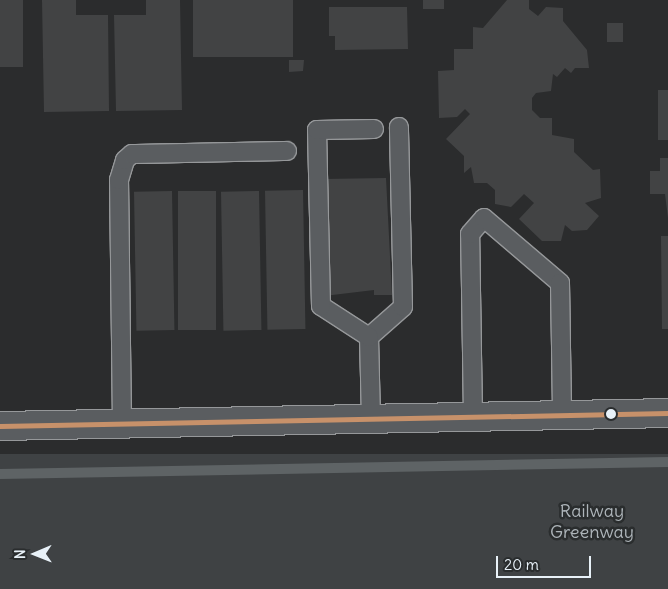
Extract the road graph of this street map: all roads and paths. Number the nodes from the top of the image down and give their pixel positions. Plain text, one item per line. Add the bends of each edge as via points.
1 (399, 127) dead end
2 (374, 129) dead end
3 (287, 151) dead end
4 (369, 337) junction
5 (668, 413) edge
6 (562, 415) junction
7 (473, 417) junction
8 (371, 419) junction
9 (122, 424) junction
10 (0, 426) edge

1 - 4 lane via 403,307
2 - 4 lane via 317,130 321,306
3 - 9 lane via 132,154 125,160 118,180
4 - 8 lane
5 - 6 main road
6 - 7 main road
6 - 7 lane via 560,283 484,218 470,234
7 - 8 main road
8 - 9 main road
9 - 10 main road

